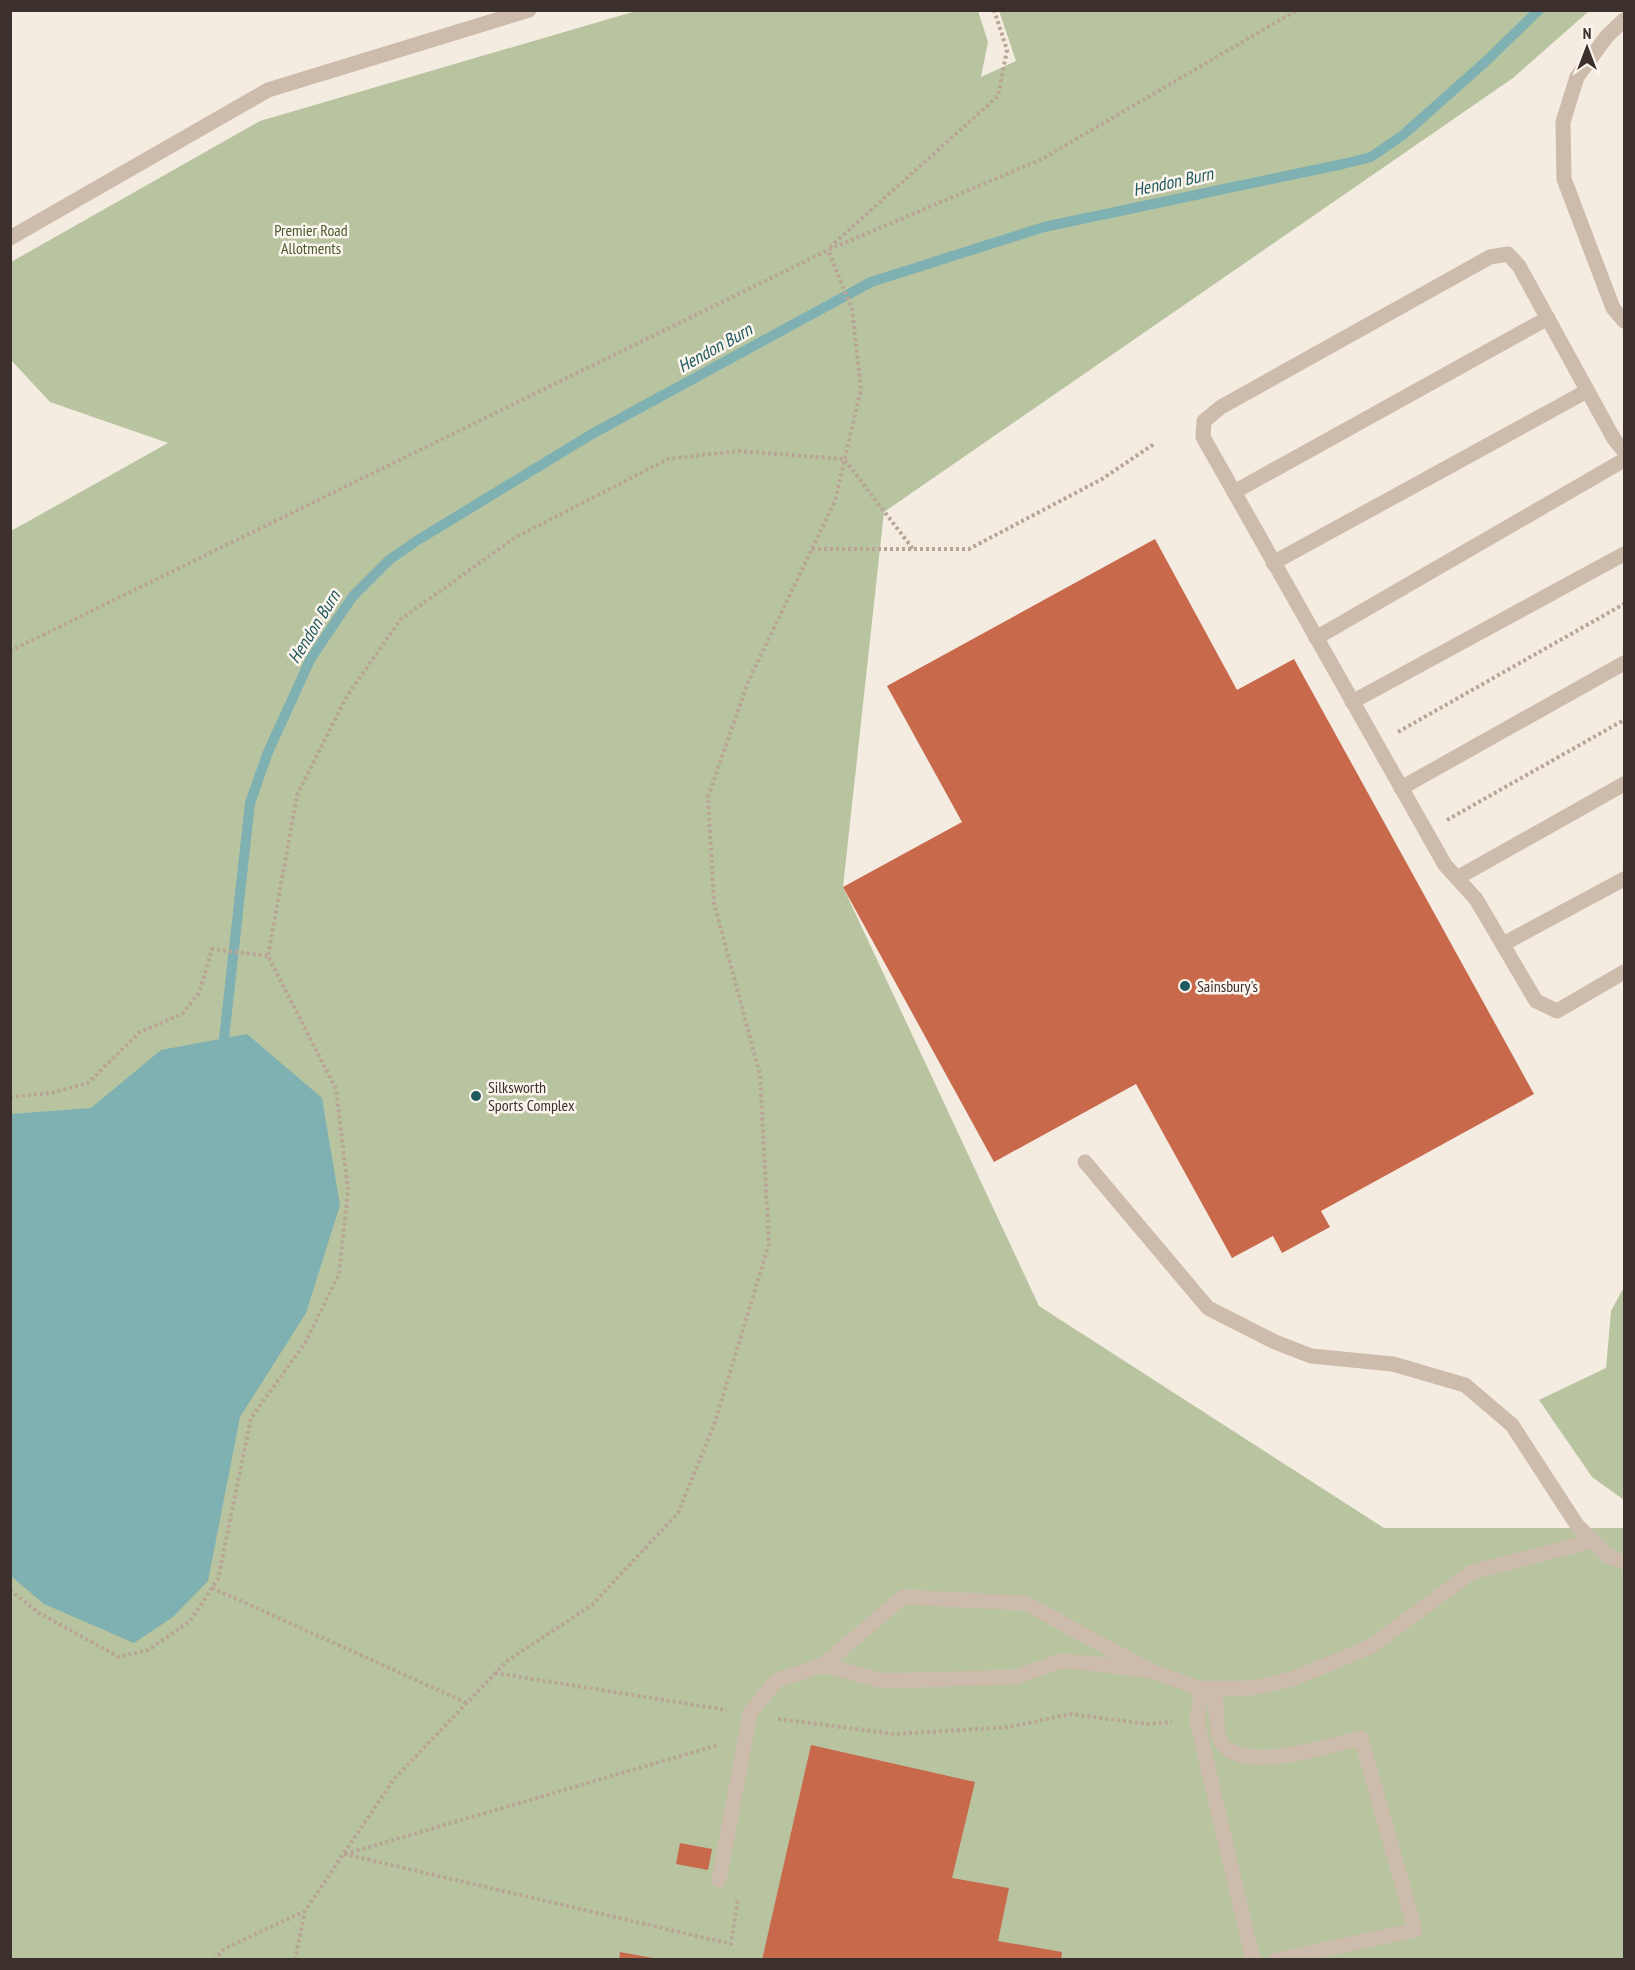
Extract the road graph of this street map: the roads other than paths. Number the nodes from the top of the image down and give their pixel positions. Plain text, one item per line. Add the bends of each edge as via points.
1 (529, 10) edge
2 (1624, 20) edge
3 (10, 238) edge
4 (1548, 318) junction
5 (1624, 321) edge
6 (1587, 391) junction
7 (1624, 451) edge
8 (1624, 460) edge
9 (1234, 492) junction
10 (1624, 554) edge
11 (1273, 563) junction
12 (1316, 638) junction
13 (1624, 663) edge
14 (1352, 702) junction
15 (1624, 784) edge
16 (1401, 788) junction
17 (1457, 878) junction
18 (1624, 879) edge
19 (1503, 944) junction
20 (1624, 972) edge
21 (1085, 1162) dead end
22 (1593, 1541) junction
23 (1624, 1562) edge
24 (823, 1665) junction
25 (1151, 1671) junction
26 (1208, 1689) junction
27 (719, 1880) road end
28 (1253, 1959) edge
29 (1276, 1959) edge

1 - 3 lane via 268,90
2 - 5 lane via 1577,77 1563,122 1564,179 1613,308
4 - 6 lane
4 - 9 lane
4 - 9 lane via 1508,254 1490,257 1221,407 1204,421 1203,437
6 - 7 lane
6 - 11 lane
8 - 12 lane
9 - 11 lane
10 - 14 lane
11 - 12 lane
12 - 14 lane
13 - 16 lane
14 - 16 lane
15 - 17 lane
16 - 17 lane via 1445,865
17 - 19 lane via 1476,899
18 - 19 lane
19 - 20 lane via 1536,1001 1557,1011
21 - 22 lane via 1208,1308 1311,1356 1393,1364 1466,1385 1512,1425 1577,1525
22 - 23 lane via 1609,1557
22 - 26 lane via 1472,1572 1370,1647 1292,1679 1253,1688
24 - 25 lane via 883,1681 1016,1677 1061,1661
24 - 25 lane via 903,1597 1025,1603
24 - 27 lane via 777,1680 750,1713
25 - 26 lane
26 - 28 lane via 1197,1721
26 - 29 lane via 1219,1739 1232,1753 1268,1759 1362,1738 1415,1930

